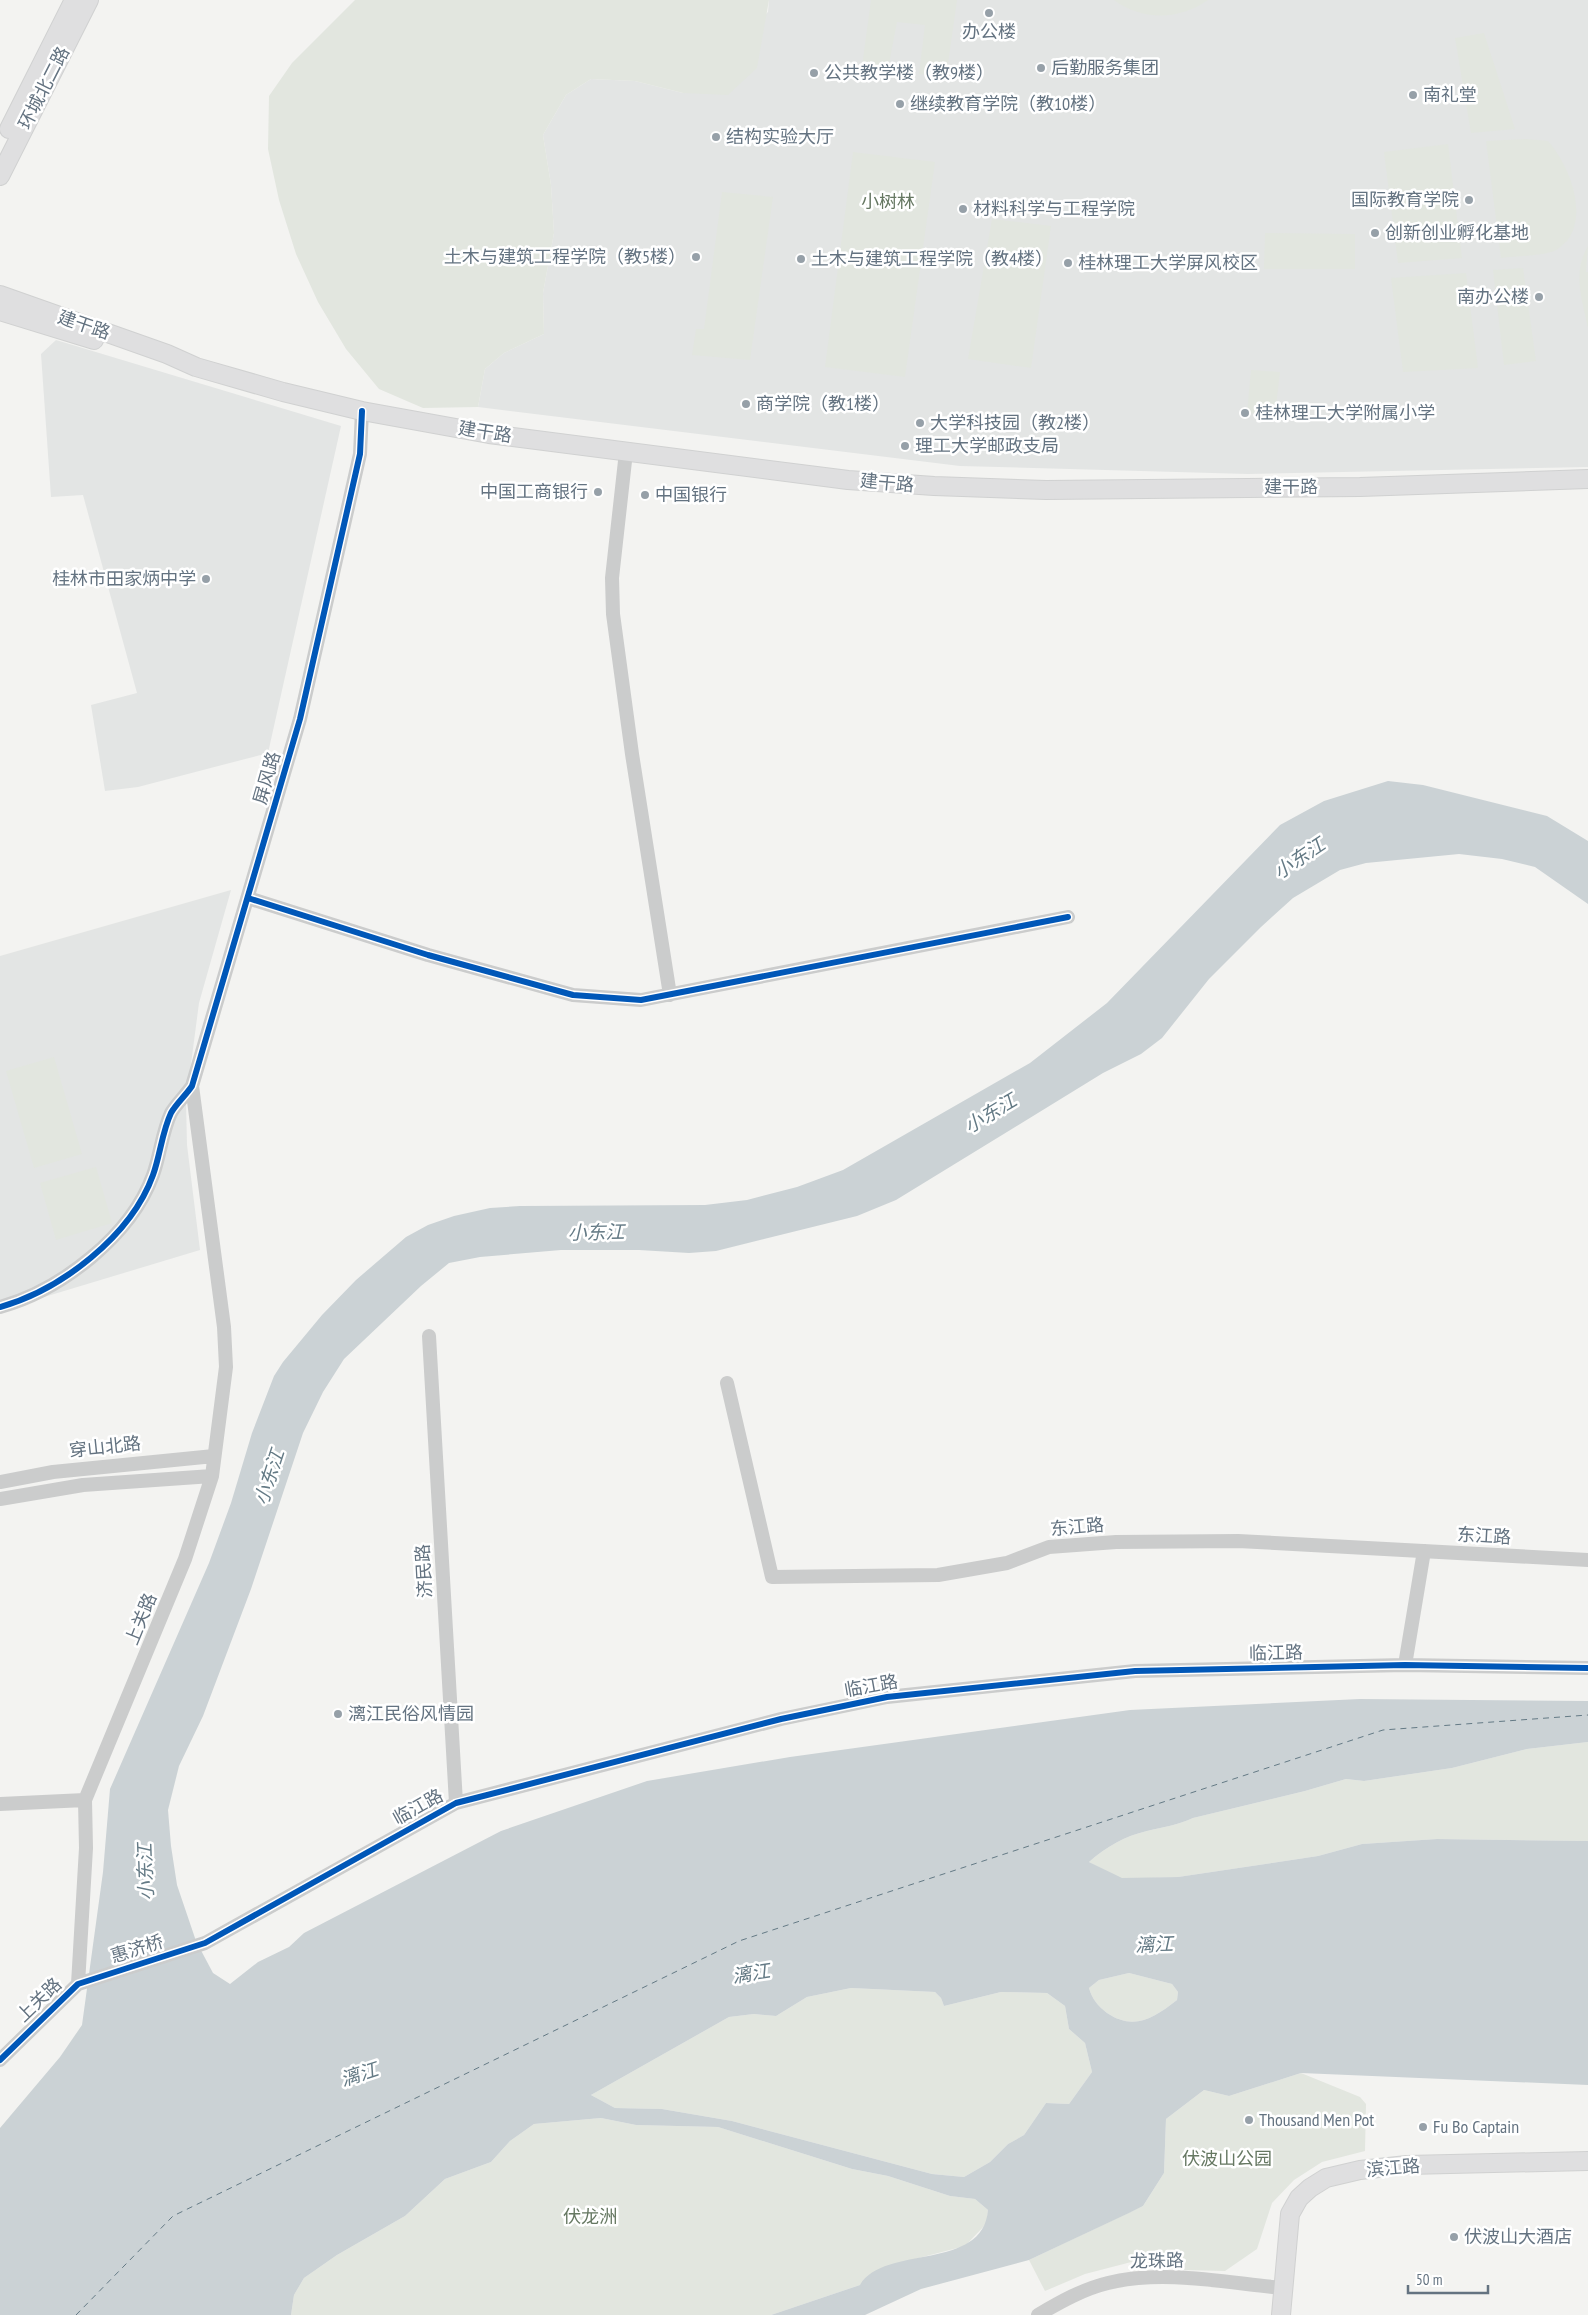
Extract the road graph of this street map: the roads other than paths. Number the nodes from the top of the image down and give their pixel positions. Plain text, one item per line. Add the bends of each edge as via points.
1 (74, 0) edge
2 (89, 0) edge
3 (0, 148) edge
4 (0, 176) edge
5 (0, 296) edge
6 (0, 311) edge
7 (196, 367) junction
8 (362, 410) junction
9 (626, 452) junction
10 (1588, 479) edge
11 (248, 898) junction
12 (1068, 917) dead end
13 (670, 995) junction
14 (192, 1086) junction
15 (0, 1307) edge
16 (429, 1336) dead end
17 (727, 1383) dead end
18 (214, 1456) junction
19 (212, 1476) junction
20 (0, 1482) edge
21 (0, 1499) edge
22 (1424, 1551) junction
23 (1588, 1560) edge
24 (1405, 1665) junction
25 (1588, 1668) edge
26 (85, 1800) junction
27 (456, 1803) junction
28 (0, 1804) edge
29 (206, 1944) joint
30 (78, 1984) junction
31 (0, 2060) edge
32 (1588, 2161) edge
33 (1283, 2288) junction
34 (1038, 2315) edge
35 (1281, 2315) edge

1 - 3 main road, 环城北二路
2 - 4 main road, 环城北二路
5 - 7 main road, 建干路
6 - 7 main road, 建干路 via 164,363
7 - 8 main road, 建干路
8 - 9 main road, 建干路 via 489,434
8 - 11 street, 屏风路 via 360,454 300,719
9 - 10 main road, 建干路 via 848,480 979,489 1360,487
9 - 13 street via 612,578 613,614
11 - 13 street via 428,955 573,995 641,1000
11 - 14 street, 屏风路
12 - 13 street
14 - 15 street, 屏风路 via 171,1114 153,1175 140,1204 121,1230 48,1287
14 - 18 street, 上关路 via 224,1327 226,1367
16 - 27 street, 济民路
17 - 22 street, 东江路 via 772,1577 938,1575 1007,1563 1049,1547 1116,1542 1238,1541
18 - 19 street, 上关路
18 - 20 street, 穿山北路 via 41,1473
19 - 21 street, 穿山北路 via 83,1486
19 - 26 street, 上关路 via 184,1559
22 - 23 street, 东江路
22 - 24 street
24 - 25 street, 临江路
24 - 27 street, 临江路 via 1135,1671 887,1697 780,1719
26 - 28 street
26 - 30 street, 上关路 via 86,1848
27 - 29 street, 临江路
29 - 30 street, 惠济桥
30 - 31 street, 上关路
32 - 33 main road, 滨江路 via 1407,2165 1360,2170 1326,2178 1299,2198 1290,2214
33 - 34 street, 龙珠路 via 1135,2278 1078,2293
33 - 35 main road, 滨江路

